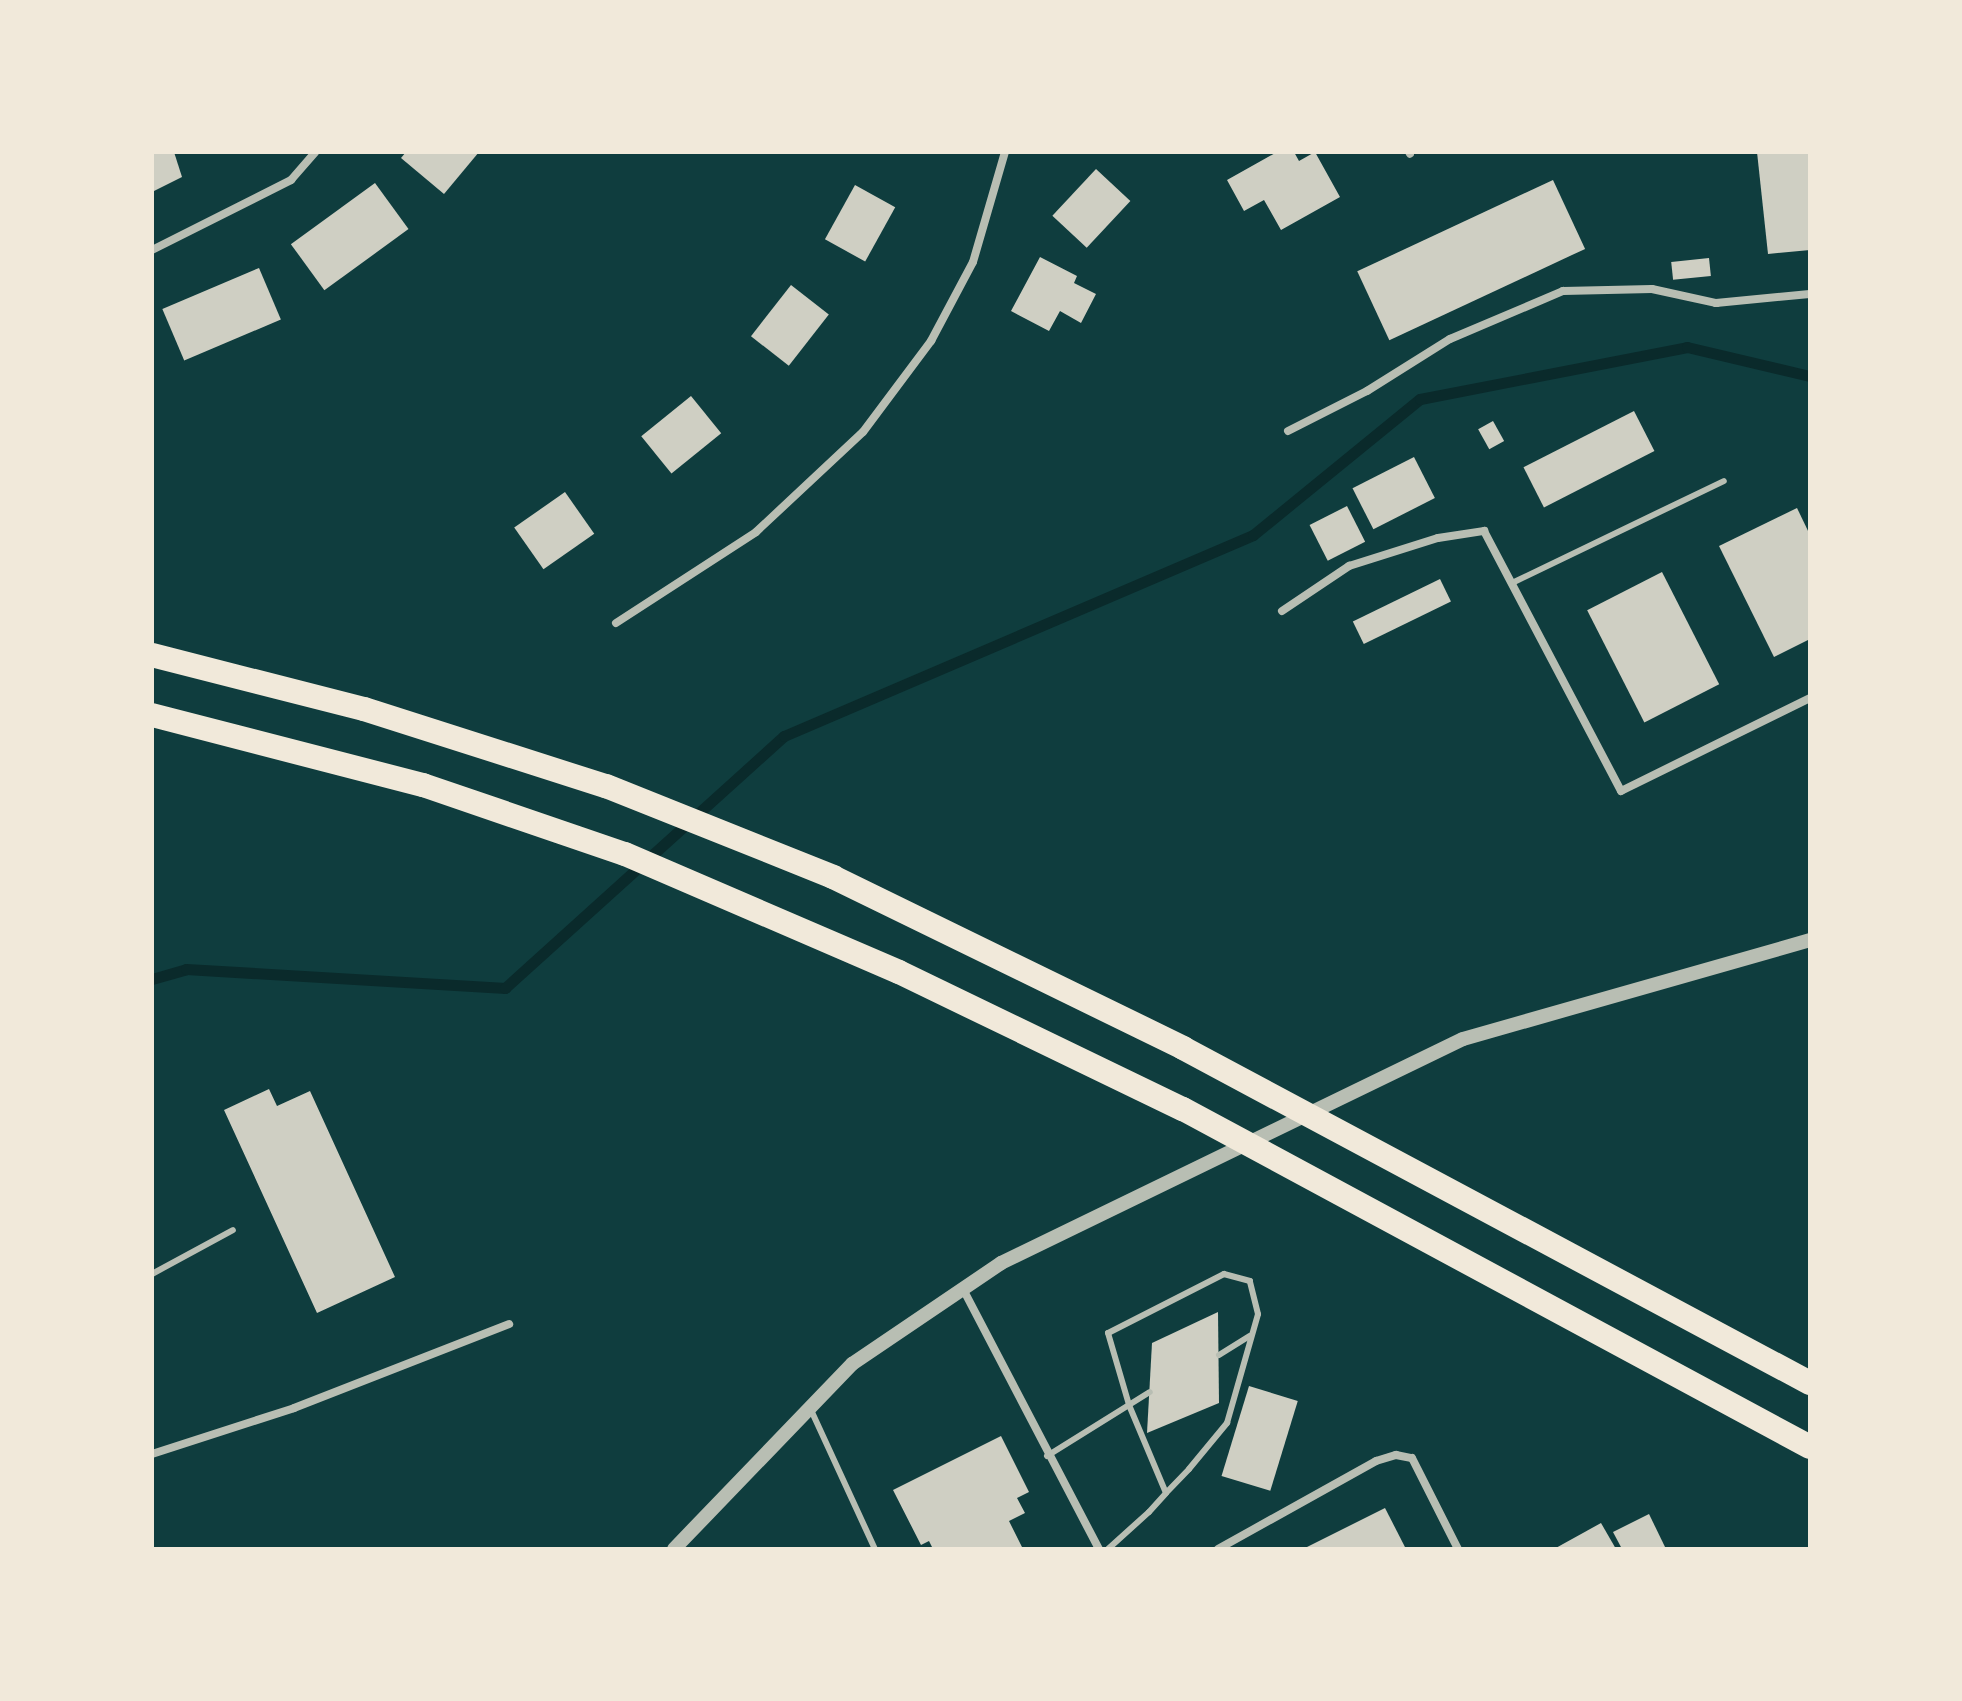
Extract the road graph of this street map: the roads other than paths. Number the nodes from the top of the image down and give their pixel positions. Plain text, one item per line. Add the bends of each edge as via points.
1 (315, 152) edge
2 (1005, 152) edge
3 (152, 250) edge
4 (1810, 294) edge
5 (1288, 431) dead end
6 (1724, 481) dead end
7 (1512, 583) junction
8 (1282, 611) dead end
9 (616, 623) dead end
10 (152, 655) edge
11 (1810, 698) edge
12 (152, 715) edge
13 (1810, 940) edge
14 (233, 1230) dead end
15 (152, 1274) edge
16 (963, 1289) junction
17 (509, 1324) dead end
18 (1251, 1335) junction
19 (1219, 1355) dead end
20 (1810, 1383) edge
21 (1150, 1392) dead end
22 (1129, 1405) junction
23 (809, 1406) junction
24 (1810, 1447) edge
25 (152, 1454) edge
26 (1047, 1456) junction
27 (1166, 1493) junction
28 (674, 1549) edge
29 (875, 1549) edge
30 (1099, 1549) edge
31 (1108, 1549) edge
32 (1218, 1549) edge
33 (1458, 1549) edge

1 - 3 street via 291,180
2 - 9 street via 973,262 931,341 863,432 756,532
4 - 5 street via 1716,303 1652,289 1563,291 1450,339 1367,391
6 - 7 lane
7 - 8 street via 1484,531 1438,538 1349,566
7 - 11 street via 1621,791
10 - 20 highway via 364,709 606,786 833,877 1183,1048
12 - 24 highway via 423,785 625,854 899,972 1183,1109
13 - 16 street via 1463,1039 1044,1242
14 - 15 lane
16 - 23 street via 852,1364
16 - 26 street
17 - 25 street via 294,1408
18 - 19 lane
18 - 22 lane via 1258,1314 1250,1281 1224,1274 1108,1333
18 - 27 lane via 1227,1423
21 - 22 lane
22 - 26 lane
22 - 27 lane
23 - 28 street
23 - 29 lane
26 - 30 street
27 - 31 lane
32 - 33 street via 1376,1461 1396,1455 1412,1458

